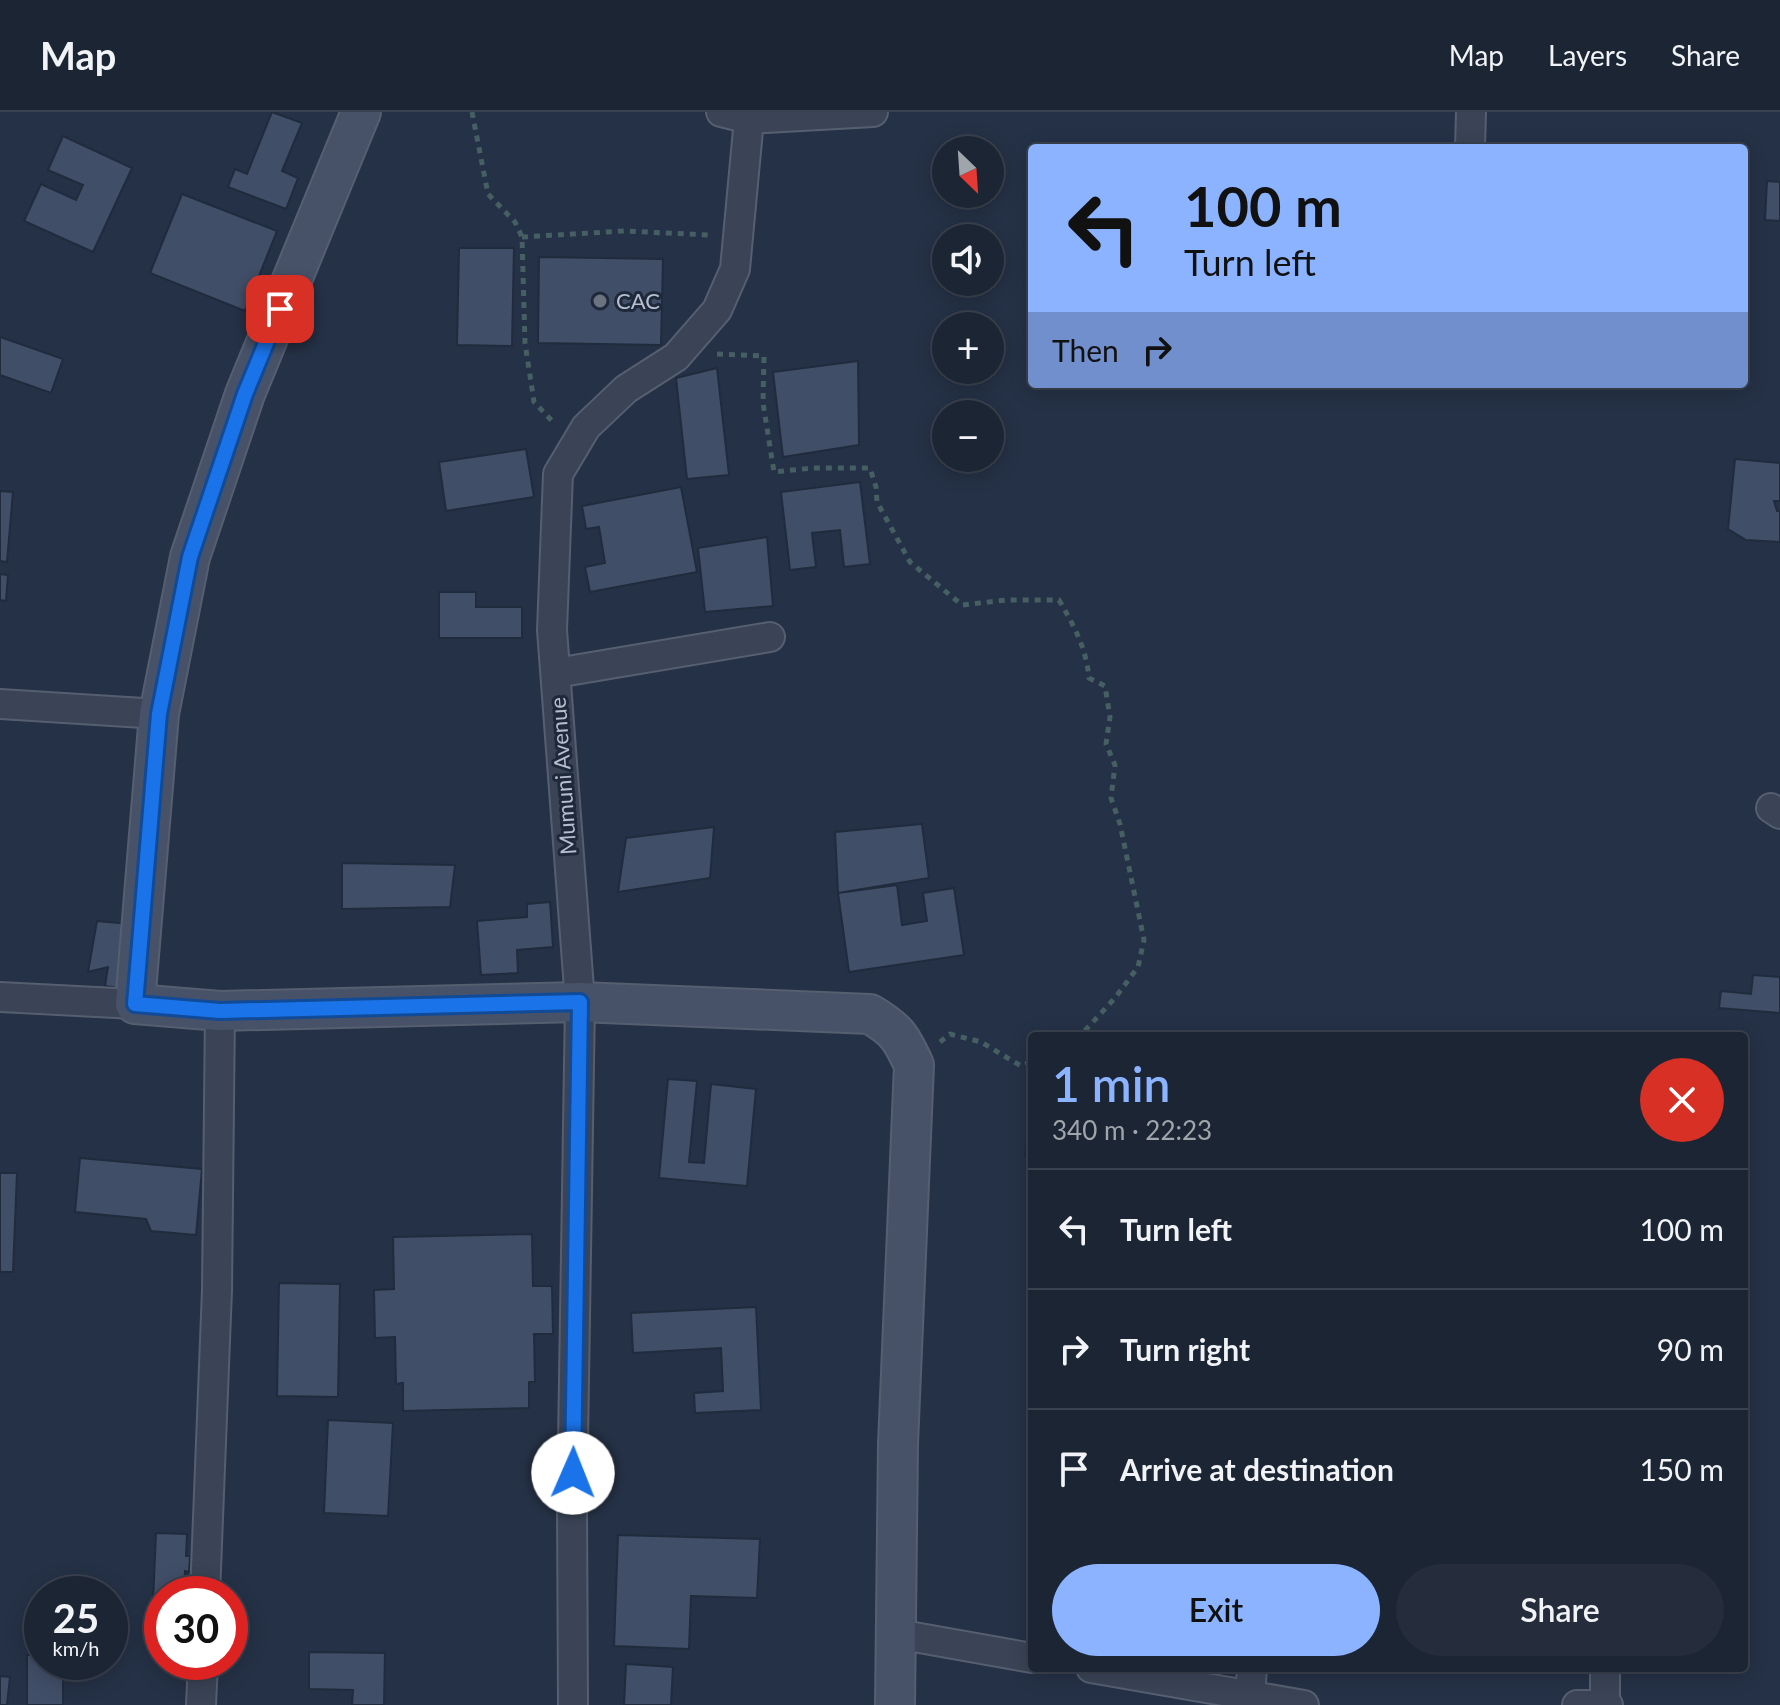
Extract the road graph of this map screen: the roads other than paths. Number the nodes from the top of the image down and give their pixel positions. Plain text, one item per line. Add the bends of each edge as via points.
1 (361, 112) edge
2 (721, 112) edge
3 (873, 112) edge
4 (1471, 112) edge
5 (749, 119) junction
6 (1470, 144) edge
7 (770, 637) dead end
8 (556, 673) junction
9 (0, 704) edge
10 (159, 714) junction
11 (0, 997) edge
12 (580, 1002) junction
13 (135, 1004) junction
14 (220, 1011) junction
15 (206, 1576) edge
16 (897, 1634) junction
17 (1028, 1657) edge
18 (1137, 1672) edge
19 (1605, 1672) edge
20 (202, 1680) edge
21 (1251, 1682) edge
22 (201, 1705) edge
23 (573, 1705) edge
24 (895, 1705) edge
25 (1304, 1705) edge
26 (1577, 1705) edge
27 (1606, 1705) edge

1 - 10 street via 245,394 190,557
2 - 5 street
3 - 5 street
4 - 6 street
5 - 8 street, Mumuni Avenue via 735,269 717,310 676,357 626,389 586,427 558,474 552,630
7 - 8 street
8 - 12 street, Mumuni Avenue
9 - 10 street
10 - 13 street
11 - 13 street
12 - 14 street
12 - 16 street via 870,1014 902,1038 914,1065 898,1444
12 - 23 street, Mumuni Avenue
13 - 14 street
14 - 15 street via 217,1290
16 - 17 street
16 - 24 street
18 - 21 street
19 - 27 street
20 - 22 street
21 - 25 street
26 - 27 street

